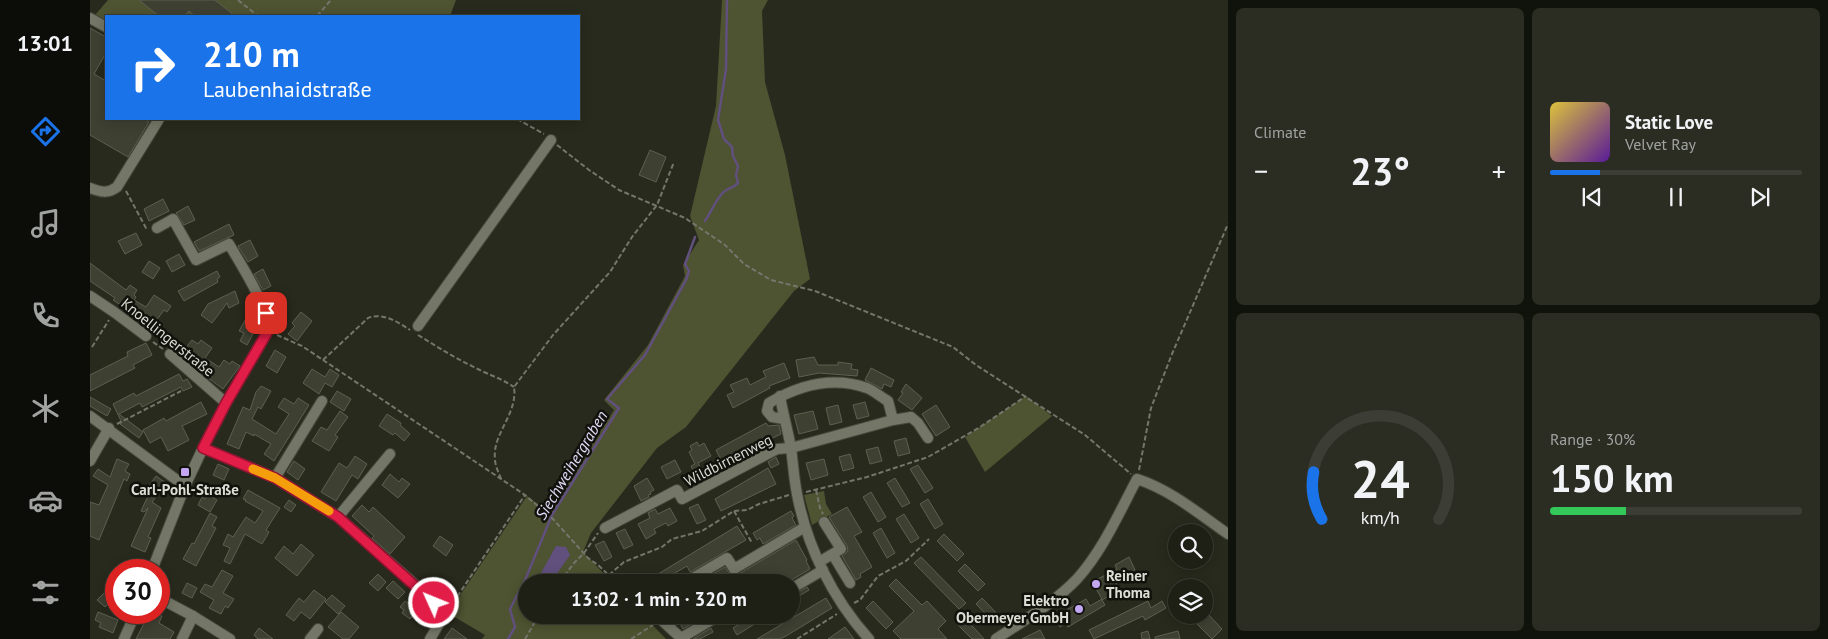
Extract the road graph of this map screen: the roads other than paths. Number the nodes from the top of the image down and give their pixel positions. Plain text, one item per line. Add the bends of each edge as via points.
1 (90, 18) edge
2 (105, 26) edge
3 (158, 120) edge
4 (551, 140) road end
5 (90, 188) edge
6 (157, 228) road end
7 (90, 296) edge
8 (418, 326) dead end
9 (146, 336) road end
10 (170, 354) road end
11 (780, 396) junction
12 (322, 400) dead end
13 (226, 403) junction
14 (90, 416) edge
15 (784, 418) junction
16 (893, 420) junction
17 (108, 428) junction
18 (928, 438) dead end
19 (203, 448) junction
20 (791, 448) junction
21 (390, 454) dead end
22 (90, 461) edge
23 (275, 478) junction
24 (185, 486) junction
25 (338, 517) junction
26 (824, 522) road end
27 (806, 527) junction
28 (604, 528) road end
29 (1228, 534) edge
30 (833, 554) junction
31 (156, 559) edge
32 (821, 566) junction
33 (700, 574) edge
34 (800, 582) edge
35 (850, 583) dead end
36 (170, 604) edge
37 (193, 616) junction
38 (131, 624) edge
39 (666, 624) edge
40 (705, 624) edge
41 (318, 629) dead end
42 (124, 639) edge
43 (182, 639) edge
44 (230, 639) edge
45 (310, 639) edge
46 (430, 639) edge
47 (868, 639) edge
48 (996, 639) edge

1 - 2 street
3 - 5 street via 112,192
4 - 8 street
6 - 13 street via 173,219 196,260 229,244 266,313 265,335
7 - 9 street, Knoellingerstraße
10 - 13 street, Knoellingerstraße
11 - 15 street, Wildbirnenweg
11 - 15 street, Wildbirnenweg via 769,403 767,411 772,417
11 - 16 street via 805,386 837,382 868,388 888,401
12 - 23 street
13 - 19 street
14 - 17 street
15 - 20 street, Wildbirnenweg
16 - 18 street, Wildbirnenweg via 911,417
16 - 20 street, Wildbirnenweg
17 - 22 street
17 - 24 street
19 - 23 street
19 - 24 street
20 - 27 street, Wildbirnenweg via 797,494
20 - 28 street, Wildbirnenweg via 777,449 682,500 677,490
21 - 25 street
23 - 25 street
24 - 31 street
25 - 46 street via 427,595 442,614 440,624
26 - 30 street via 841,549
27 - 32 street, Wildbirnenweg
27 - 33 street via 734,569 727,558
29 - 48 street via 1162,489 1137,479 1101,546 1076,579 1043,607
30 - 32 street
30 - 35 street
32 - 34 street
32 - 47 street, Wildbirnenweg via 845,609
36 - 37 street
37 - 43 street
37 - 44 street
38 - 42 street
39 - 40 street via 681,638
41 - 45 street

